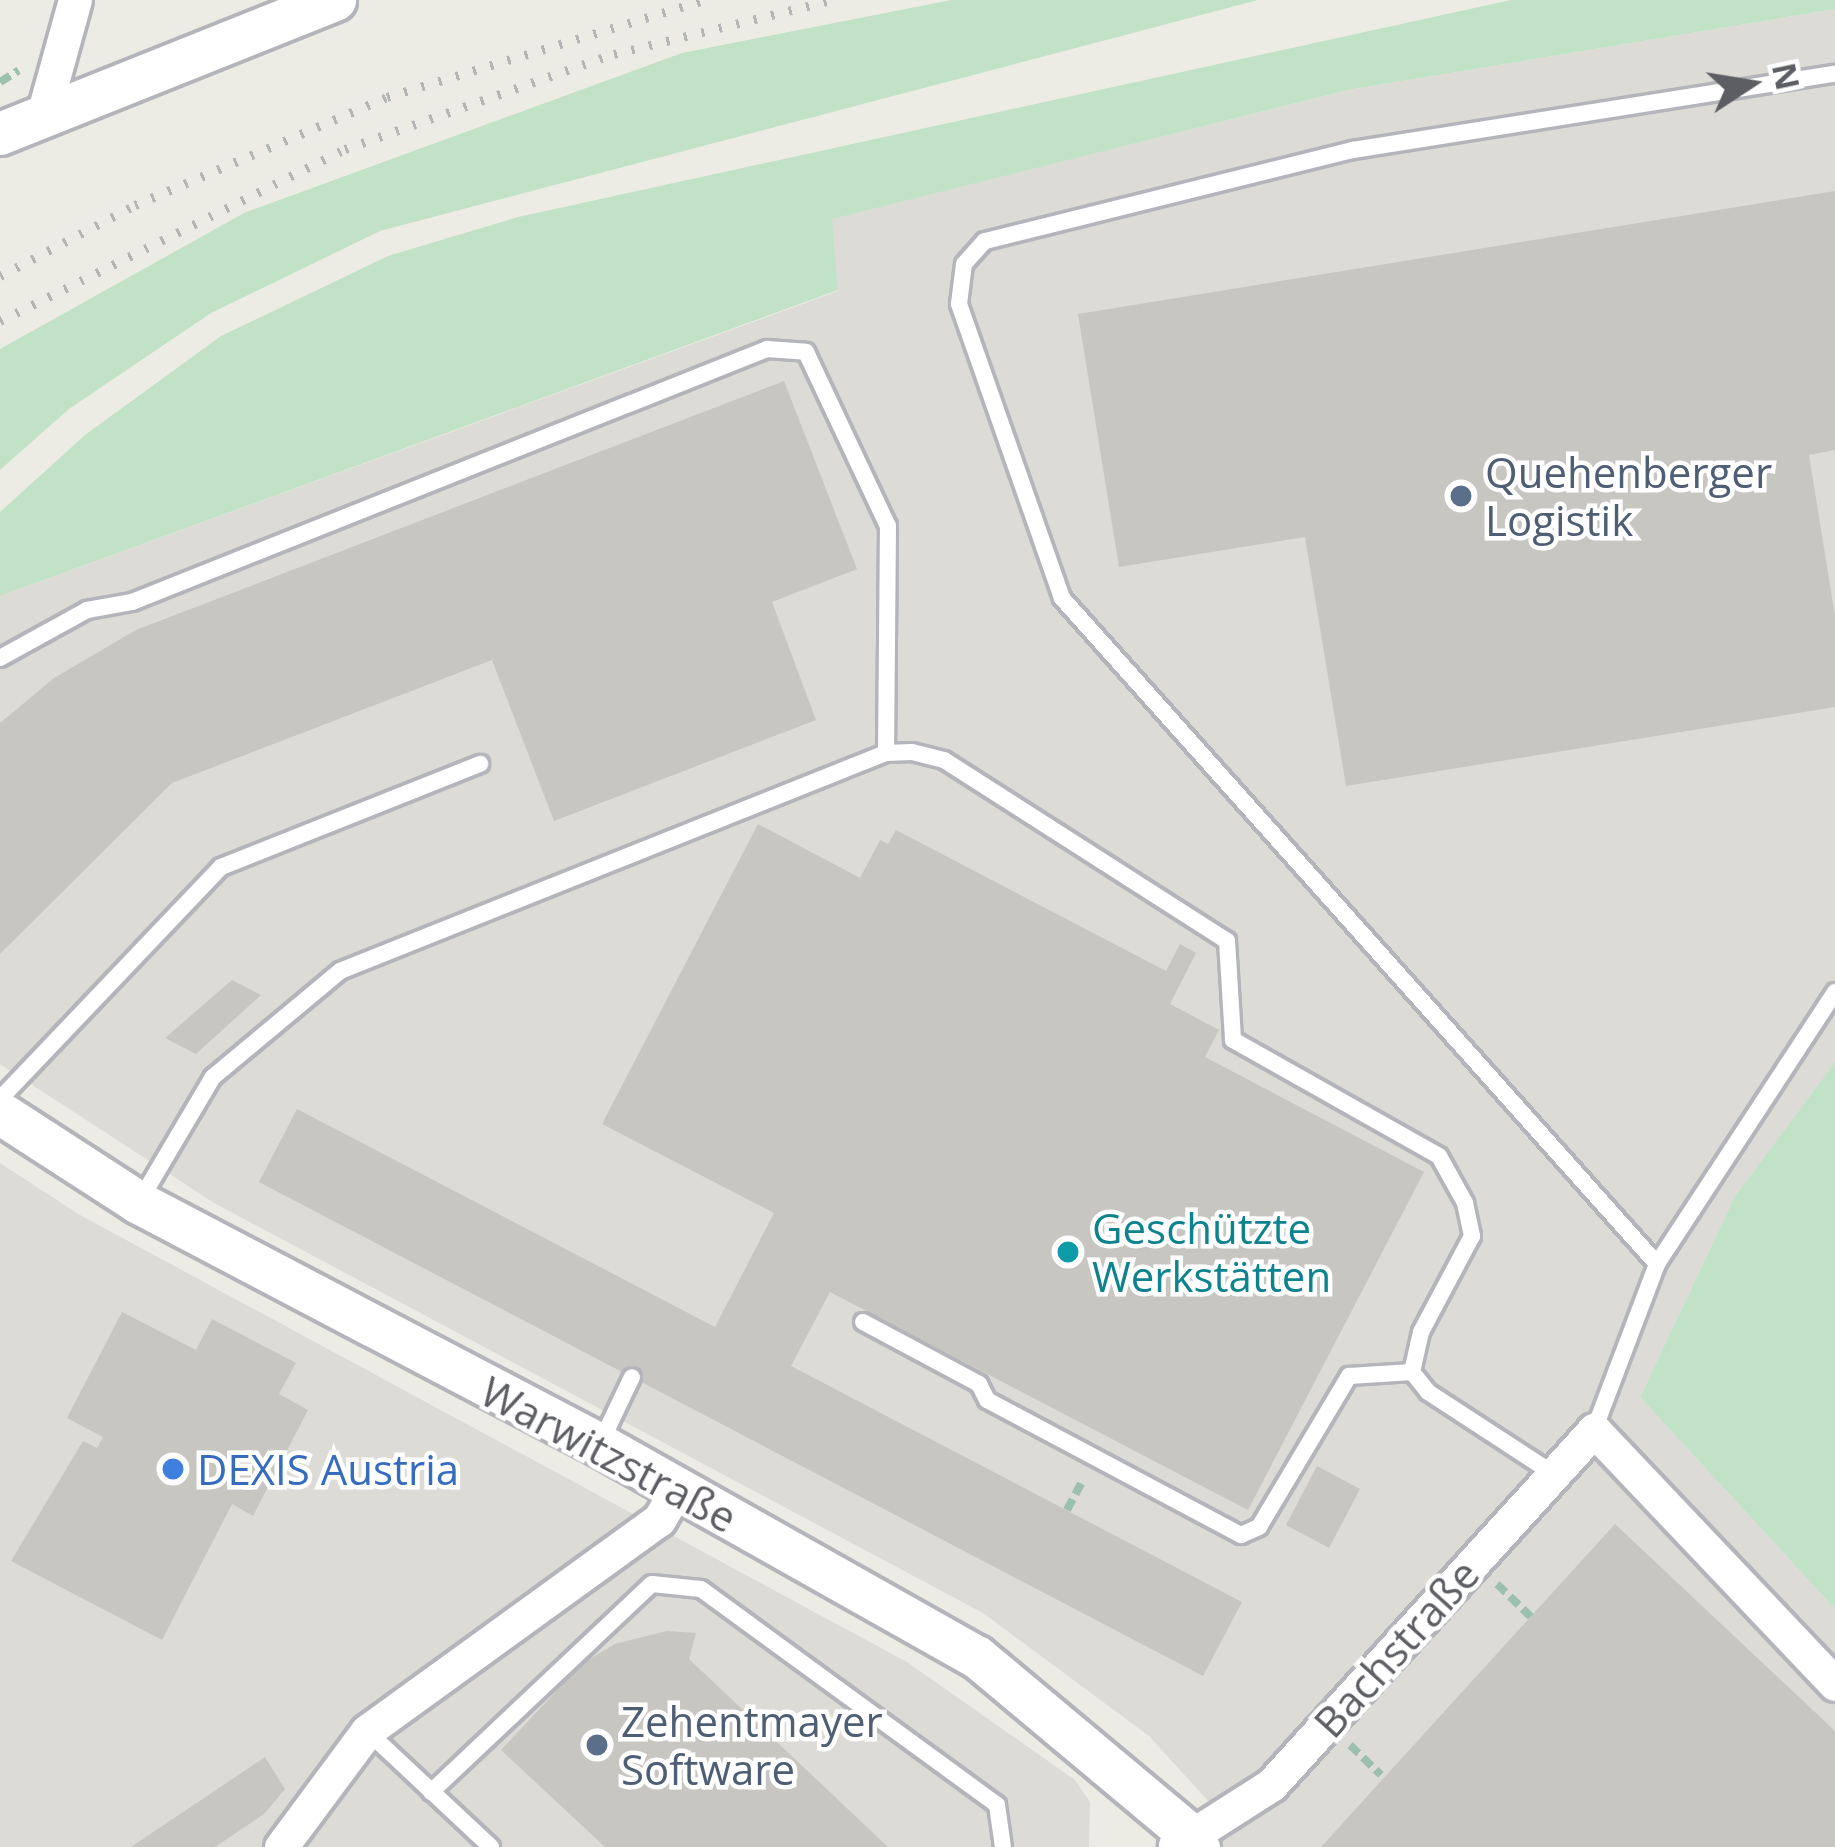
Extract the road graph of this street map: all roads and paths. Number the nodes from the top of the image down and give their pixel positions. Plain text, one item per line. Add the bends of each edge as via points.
1 (74, 0) edge
2 (335, 0) edge
3 (1835, 74) edge
4 (43, 115) junction
5 (0, 134) edge
6 (0, 658) edge
7 (886, 753) junction
8 (479, 764) dead end
9 (1835, 992) edge
10 (0, 1099) edge
11 (0, 1113) edge
12 (139, 1203) junction
13 (1657, 1264) junction
14 (863, 1322) dead end
15 (1412, 1372) junction
16 (632, 1377) dead end
17 (1594, 1430) junction
18 (600, 1444) junction
19 (1554, 1474) junction
20 (677, 1489) junction
21 (1835, 1684) edge
22 (367, 1731) junction
23 (430, 1792) junction
24 (1191, 1843) edge
25 (281, 1847) edge
26 (491, 1847) edge
27 (1003, 1847) edge

1 - 4 street
2 - 4 street
3 - 13 lane via 1353,150 985,242 973,248 962,282 959,304 1062,598
4 - 5 street
6 - 7 lane via 88,610 132,602 767,349 806,352 888,526
7 - 12 lane via 340,970 213,1077
7 - 15 lane via 944,760 1227,941 1234,1040 1438,1156 1465,1203 1472,1236 1421,1333
8 - 10 lane via 221,867
9 - 13 lane
11 - 12 street, Warwitzstraße
12 - 18 street, Warwitzstraße
13 - 17 lane
14 - 15 lane via 980,1384 987,1400 1241,1535 1259,1528 1349,1376
15 - 19 lane via 1428,1392
16 - 18 lane
17 - 19 street, Bachstraße
17 - 21 street
18 - 20 street, Warwitzstraße
19 - 24 street, Bachstraße via 1271,1785
20 - 22 street via 659,1520
20 - 24 street, Warwitzstraße via 977,1657
22 - 23 lane
22 - 25 street
23 - 26 lane
23 - 27 lane via 652,1584 701,1589 997,1805

